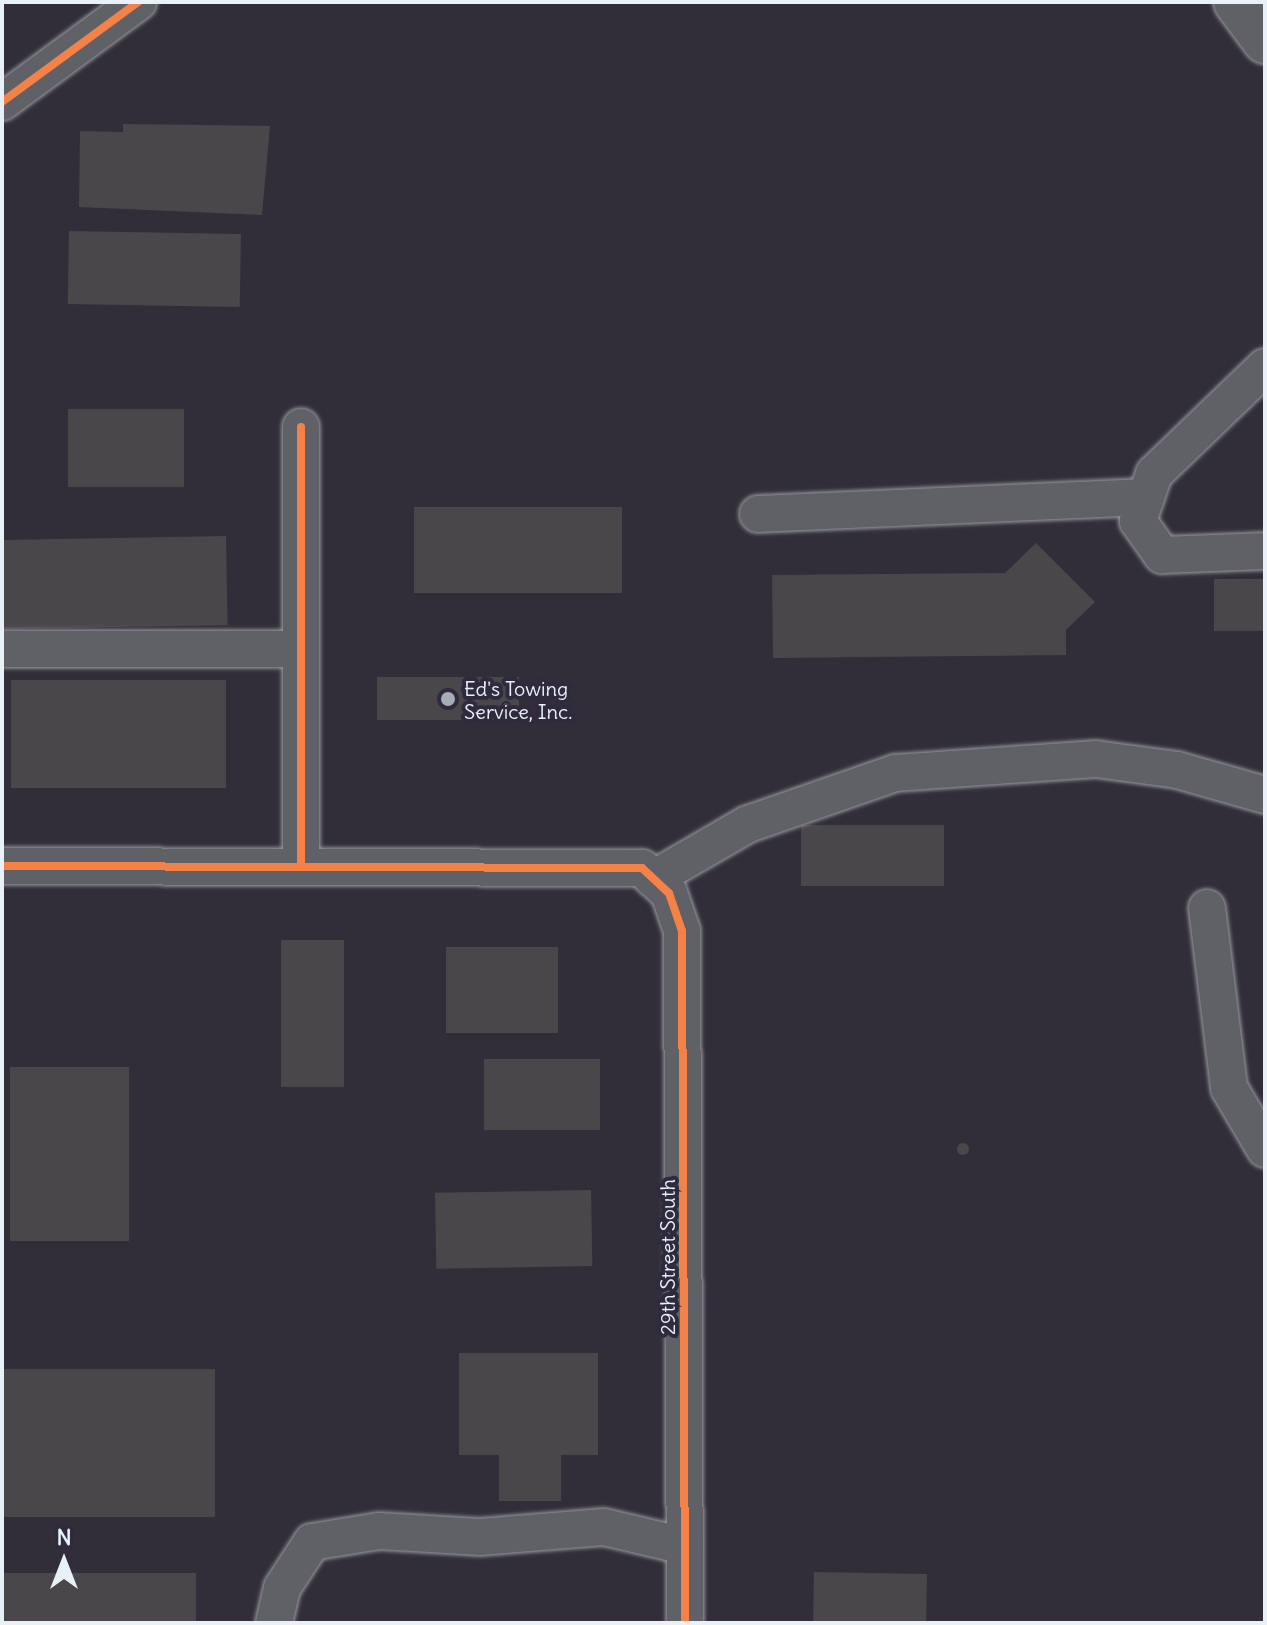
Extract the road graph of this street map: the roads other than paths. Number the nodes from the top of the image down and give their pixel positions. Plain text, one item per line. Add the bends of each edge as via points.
1 (138, 2) edge
2 (1236, 2) edge
3 (1265, 41) edge
4 (2, 102) edge
5 (1265, 367) edge
6 (301, 427) dead end
7 (1146, 497) junction
8 (758, 514) dead end
9 (1265, 551) edge
10 (2, 649) edge
11 (301, 649) junction
12 (1265, 795) edge
13 (2, 866) edge
14 (301, 867) junction
15 (661, 886) junction
16 (1207, 908) dead end
17 (1265, 1149) edge
18 (685, 1546) junction
19 (274, 1623) edge
20 (685, 1623) edge

1 - 4 street
2 - 3 main road
5 - 7 street via 1154,474
6 - 11 street
7 - 8 street
7 - 9 street via 1138,521 1162,555
10 - 11 street
11 - 14 street
12 - 15 street via 1177,770 1096,759 895,773 748,824
13 - 14 street
14 - 15 street via 642,868
15 - 18 street, 29th Street South via 682,931
16 - 17 street via 1229,1088
18 - 19 street via 604,1527 480,1537 379,1531 312,1542 282,1588
18 - 20 street, 29th Street South

